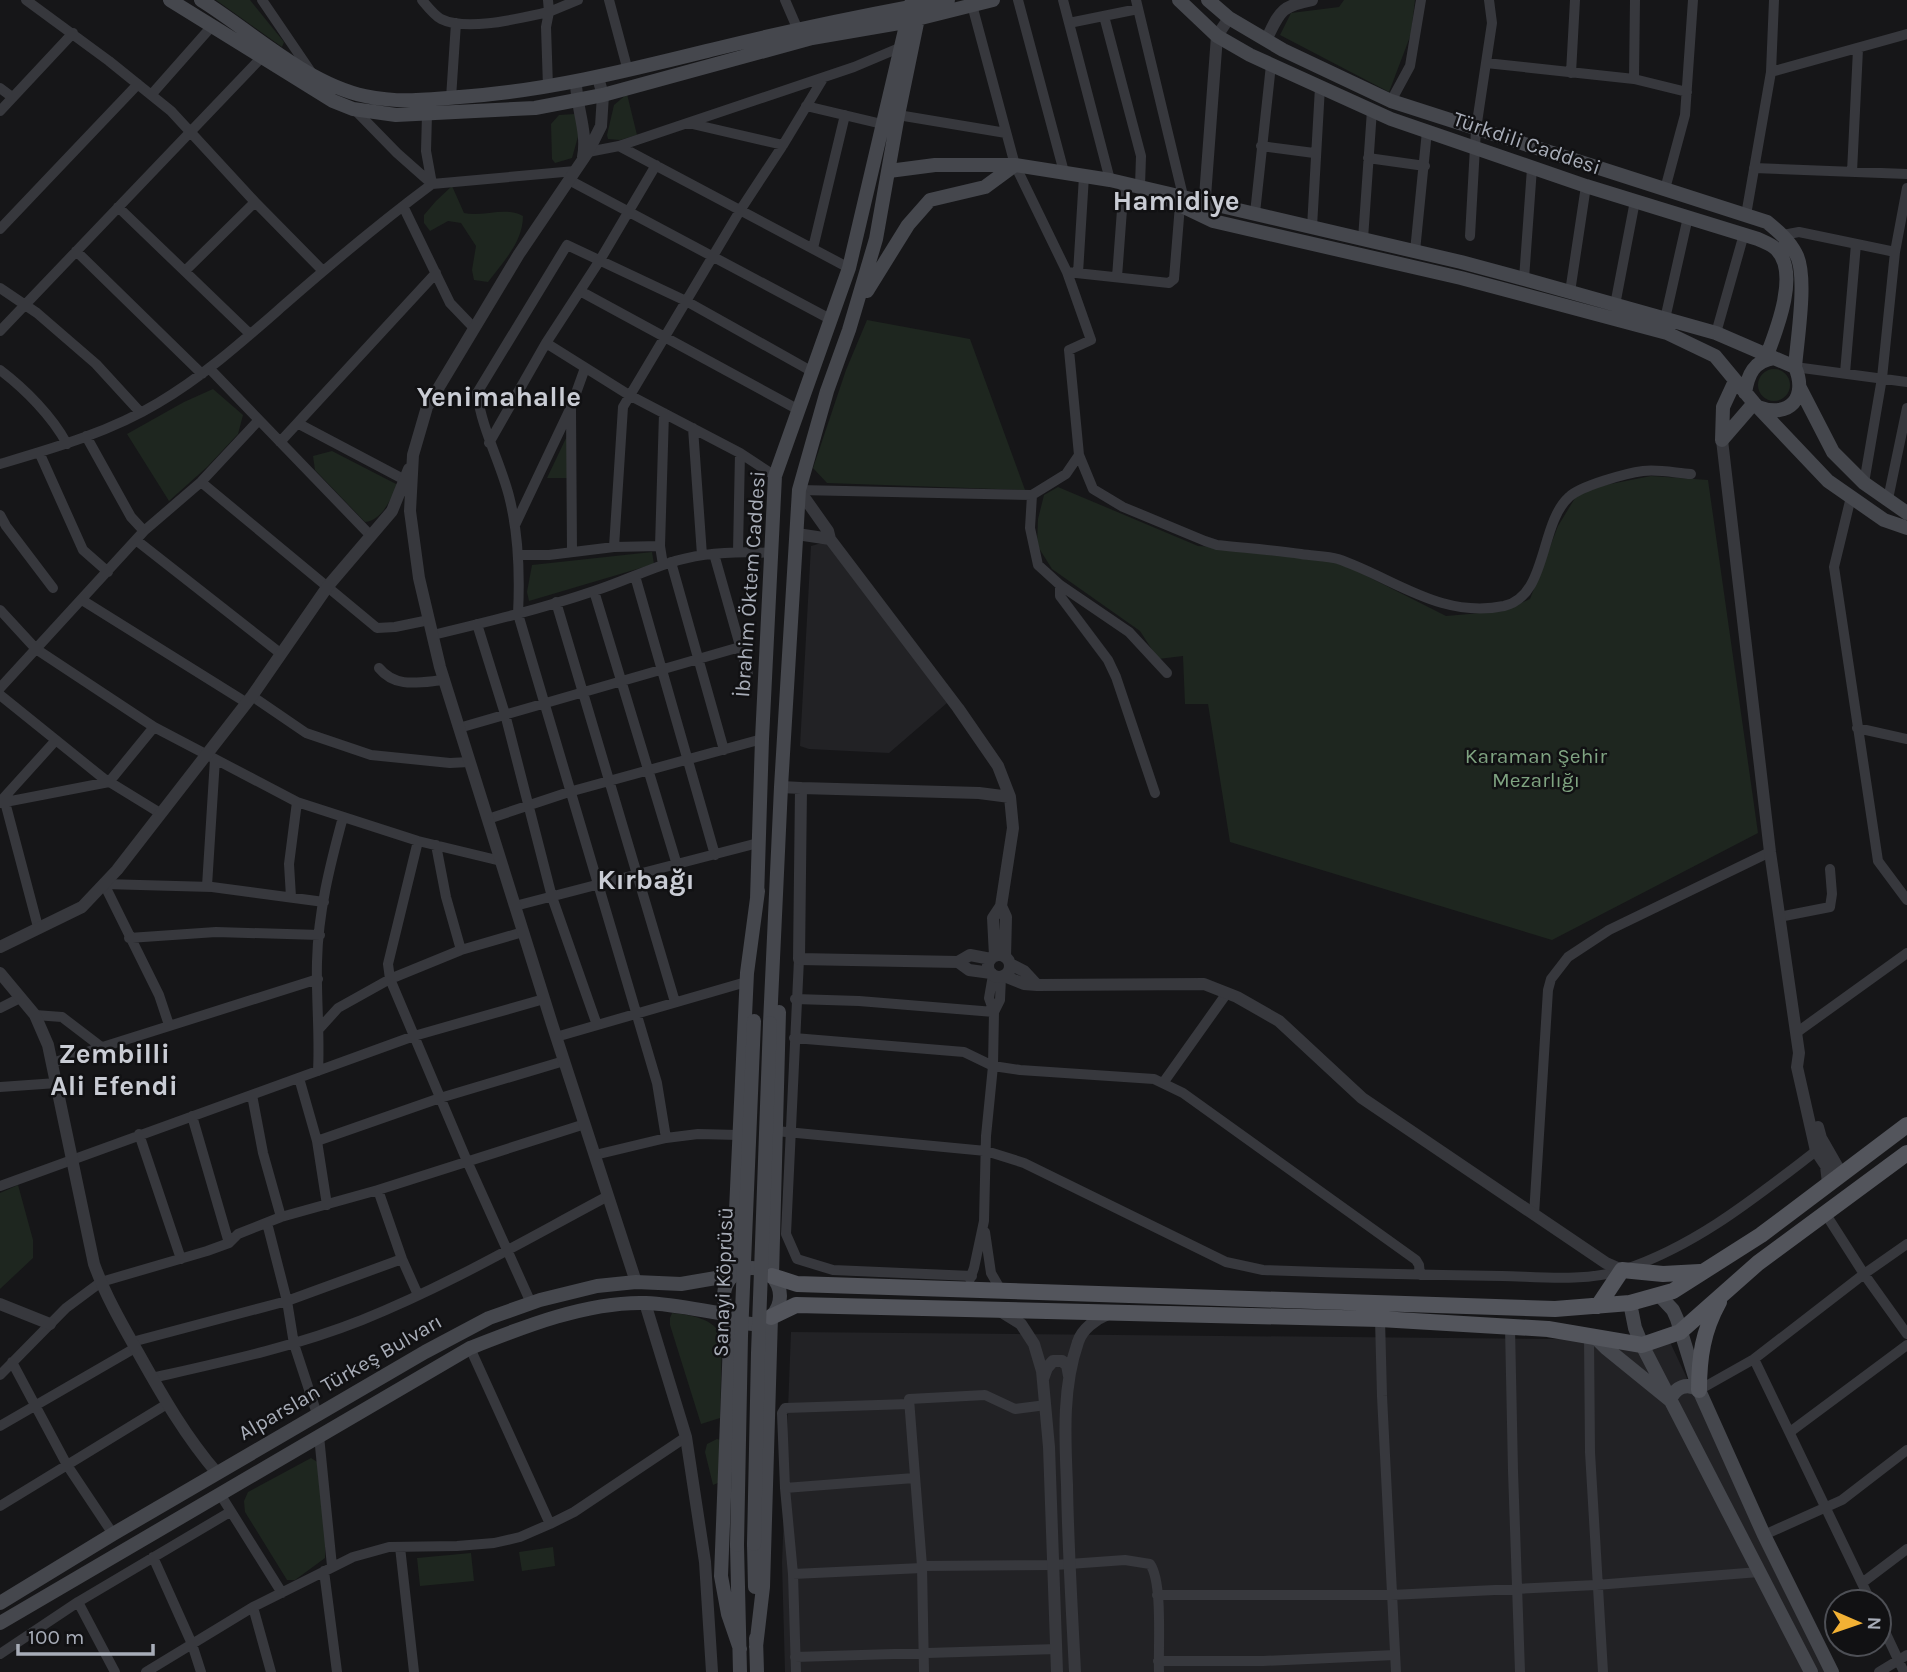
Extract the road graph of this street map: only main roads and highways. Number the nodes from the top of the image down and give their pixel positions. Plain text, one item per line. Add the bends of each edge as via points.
1 (201, 0) edge
2 (948, 0) edge
3 (993, 0) edge
4 (1178, 0) edge
5 (1208, 0) edge
6 (173, 1) edge
7 (915, 9) edge
8 (1015, 165) junction
9 (889, 171) junction
10 (1189, 207) junction
11 (849, 330) junction
12 (1771, 356) junction
13 (1795, 367) junction
14 (1735, 381) junction
15 (1800, 388) junction
16 (1752, 401) junction
17 (775, 476) junction
18 (799, 490) junction
19 (1907, 513) edge
20 (1907, 528) edge
21 (772, 529) junction
22 (797, 534) junction
23 (758, 891) junction
24 (775, 897) junction
25 (754, 1021) joint
26 (770, 1023) joint
27 (1907, 1125) edge
28 (1907, 1153) edge
29 (1622, 1270) junction
30 (1705, 1272) junction
31 (733, 1275) junction
32 (772, 1276) junction
33 (681, 1284) junction
34 (797, 1284) junction
35 (1726, 1290) junction
36 (1660, 1296) junction
37 (1630, 1303) junction
38 (796, 1305) junction
39 (1598, 1306) junction
40 (680, 1308) junction
41 (731, 1315) junction
42 (771, 1317) junction
43 (1680, 1332) junction
44 (1593, 1338) junction
45 (1642, 1345) junction
46 (1699, 1390) junction
47 (1670, 1400) junction
48 (0, 1603) edge
49 (0, 1623) edge
50 (756, 1647) junction
51 (740, 1650) junction
52 (740, 1672) edge
53 (757, 1672) edge
54 (1811, 1672) edge
55 (1832, 1672) edge

1 - 7 main road via 334,86 402,102 509,94 576,82 797,30
2 - 7 main road
3 - 7 main road
4 - 12 main road, Türkdili Caddesi via 1217,36 1371,110 1586,186 1744,234 1777,250 1786,268 1787,289
5 - 13 main road, Türkdili Caddesi via 1283,50 1391,101 1767,222 1798,256 1802,277
6 - 7 main road via 333,101 396,115 535,108 576,101
7 - 9 main road, İbrahim Öktem Caddesi
7 - 17 main road, İbrahim Öktem Caddesi via 900,48 849,268
8 - 9 main road via 935,165
8 - 10 main road via 1140,186
8 - 11 main road via 985,187 930,201 908,225 870,283
9 - 11 main road, İbrahim Öktem Caddesi via 876,239
10 - 12 main road via 1203,201 1415,251 1716,333
10 - 14 main road via 1213,221 1461,278 1667,333 1715,356
11 - 18 main road, İbrahim Öktem Caddesi
12 - 13 main road
12 - 16 main road via 1750,373
13 - 15 main road
14 - 16 main road
14 - 16 main road via 1723,407 1722,440
15 - 16 main road via 1786,409 1769,411
15 - 19 main road via 1833,452 1864,483
16 - 20 main road via 1828,481 1884,520
17 - 18 main road
17 - 21 main road, İbrahim Öktem Caddesi
18 - 22 main road, İbrahim Öktem Caddesi
21 - 22 main road
21 - 23 main road, İbrahim Öktem Caddesi
22 - 24 main road, İbrahim Öktem Caddesi
23 - 25 main road, İbrahim Öktem Caddesi
23 - 31 main road via 746,982
24 - 26 main road, İbrahim Öktem Caddesi
24 - 32 main road via 783,1132
25 - 51 main road, Sanayi Köprüsü, bridge via 741,1336
26 - 50 main road, Sanayi Köprüsü, bridge via 758,1353
27 - 30 main road
28 - 35 main road
29 - 30 main road
29 - 36 main road
29 - 37 main road
29 - 39 main road
30 - 36 main road
31 - 32 main road via 749,1268
31 - 33 main road, Alparslan Türkeş Bulvarı
31 - 41 main road via 724,1290
32 - 34 main road
32 - 42 main road via 780,1301
33 - 40 main road via 692,1296
33 - 48 main road, Alparslan Türkeş Bulvarı via 597,1286 531,1303 456,1333
34 - 38 main road via 790,1296
34 - 39 main road via 1555,1309
35 - 43 main road
35 - 46 main road via 1703,1336
36 - 37 main road
36 - 43 main road via 1673,1310
37 - 39 main road
37 - 45 main road
38 - 42 main road
38 - 44 main road via 1380,1319 1548,1329
40 - 41 main road, Alparslan Türkeş Bulvarı
40 - 49 main road, Alparslan Türkeş Bulvarı via 645,1303 598,1308 533,1324 470,1348
41 - 42 main road via 755,1324
41 - 51 main road via 721,1576
42 - 50 main road via 764,1587
43 - 45 main road
43 - 46 main road
44 - 45 main road
44 - 47 main road
45 - 47 main road
46 - 47 main road via 1683,1386
46 - 55 main road
47 - 54 main road
50 - 53 main road
51 - 52 main road

